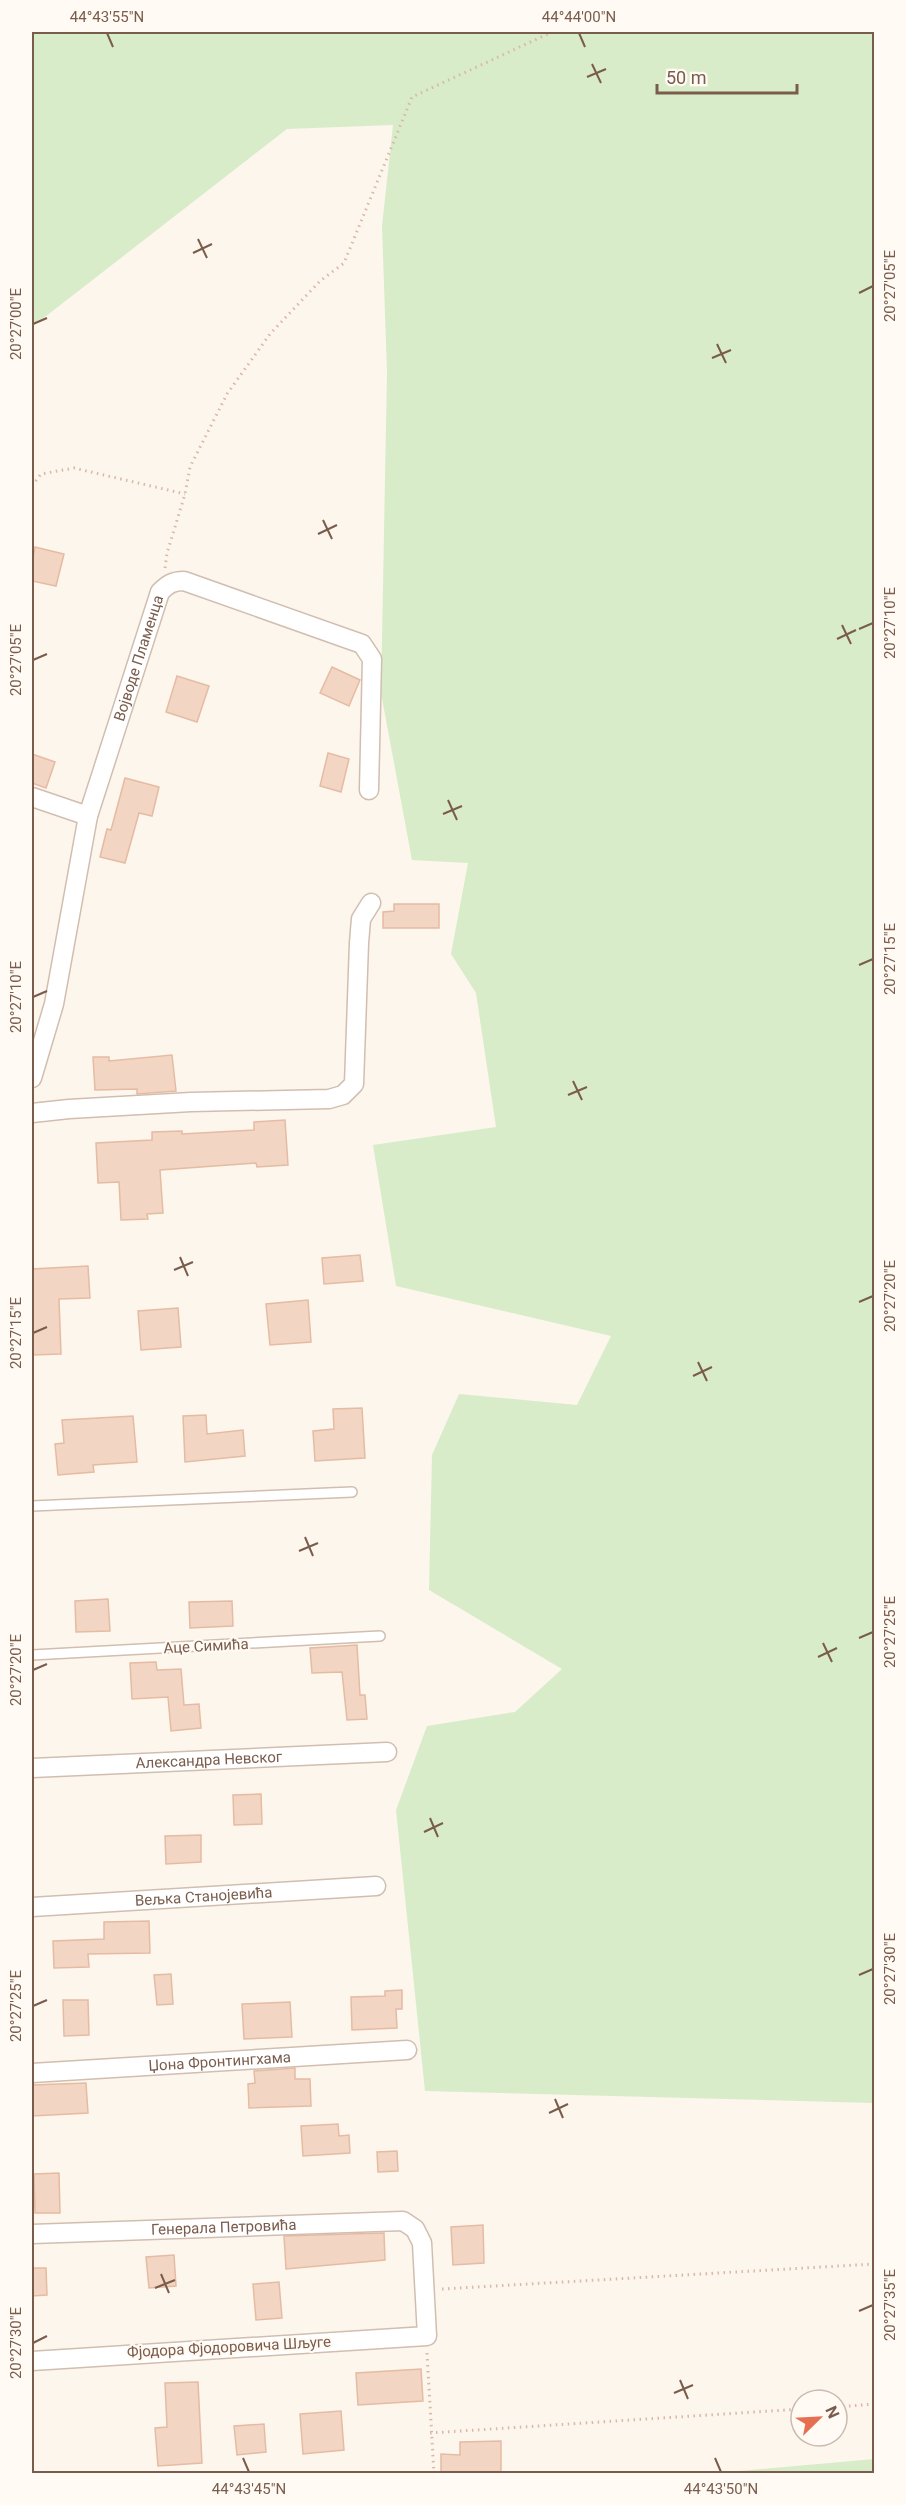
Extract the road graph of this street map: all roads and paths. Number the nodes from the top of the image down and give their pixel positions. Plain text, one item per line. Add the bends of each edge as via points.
1 (552, 32) edge
2 (32, 486) edge
3 (185, 494) junction
4 (167, 585) junction
5 (369, 790) dead end
6 (32, 797) edge
7 (88, 816) junction
8 (371, 903) dead end
9 (32, 1078) edge
10 (32, 1113) edge
11 (352, 1492) dead end
12 (32, 1506) edge
13 (380, 1636) dead end
14 (32, 1655) edge
15 (387, 1752) dead end
16 (32, 1768) edge
17 (376, 1886) dead end
18 (32, 1907) edge
19 (407, 2050) dead end
20 (32, 2073) edge
21 (32, 2234) edge
22 (874, 2264) edge
23 (425, 2290) junction
24 (427, 2336) junction
25 (32, 2361) edge
26 (874, 2404) edge
27 (849, 2406) edge
28 (789, 2410) edge
29 (430, 2433) junction
30 (434, 2474) edge

1 - 3 path via 412,97 344,263 320,281 270,334 227,394 190,467
2 - 3 path via 41,474 74,468
3 - 4 path via 167,554
4 - 5 street, Војводе Пламенца via 184,582 362,644 372,659
4 - 7 street, Војводе Пламенца via 160,592
6 - 7 street
7 - 9 street, Војводе Пламенца via 54,1004
8 - 10 street via 361,919 354,1084 343,1095 329,1099 191,1102
11 - 12 lane
13 - 14 lane, Аце Симића
15 - 16 street, Александра Невског
17 - 18 street, Вељка Станојевића
19 - 20 street, Џона Фронтингхама
21 - 23 street, Генерала Петровића via 404,2221 415,2229 422,2243
22 - 23 path
23 - 24 street
24 - 25 street, Фјодора Фјодоровича Шљуге
24 - 29 path
26 - 27 path
28 - 29 path
29 - 30 path

